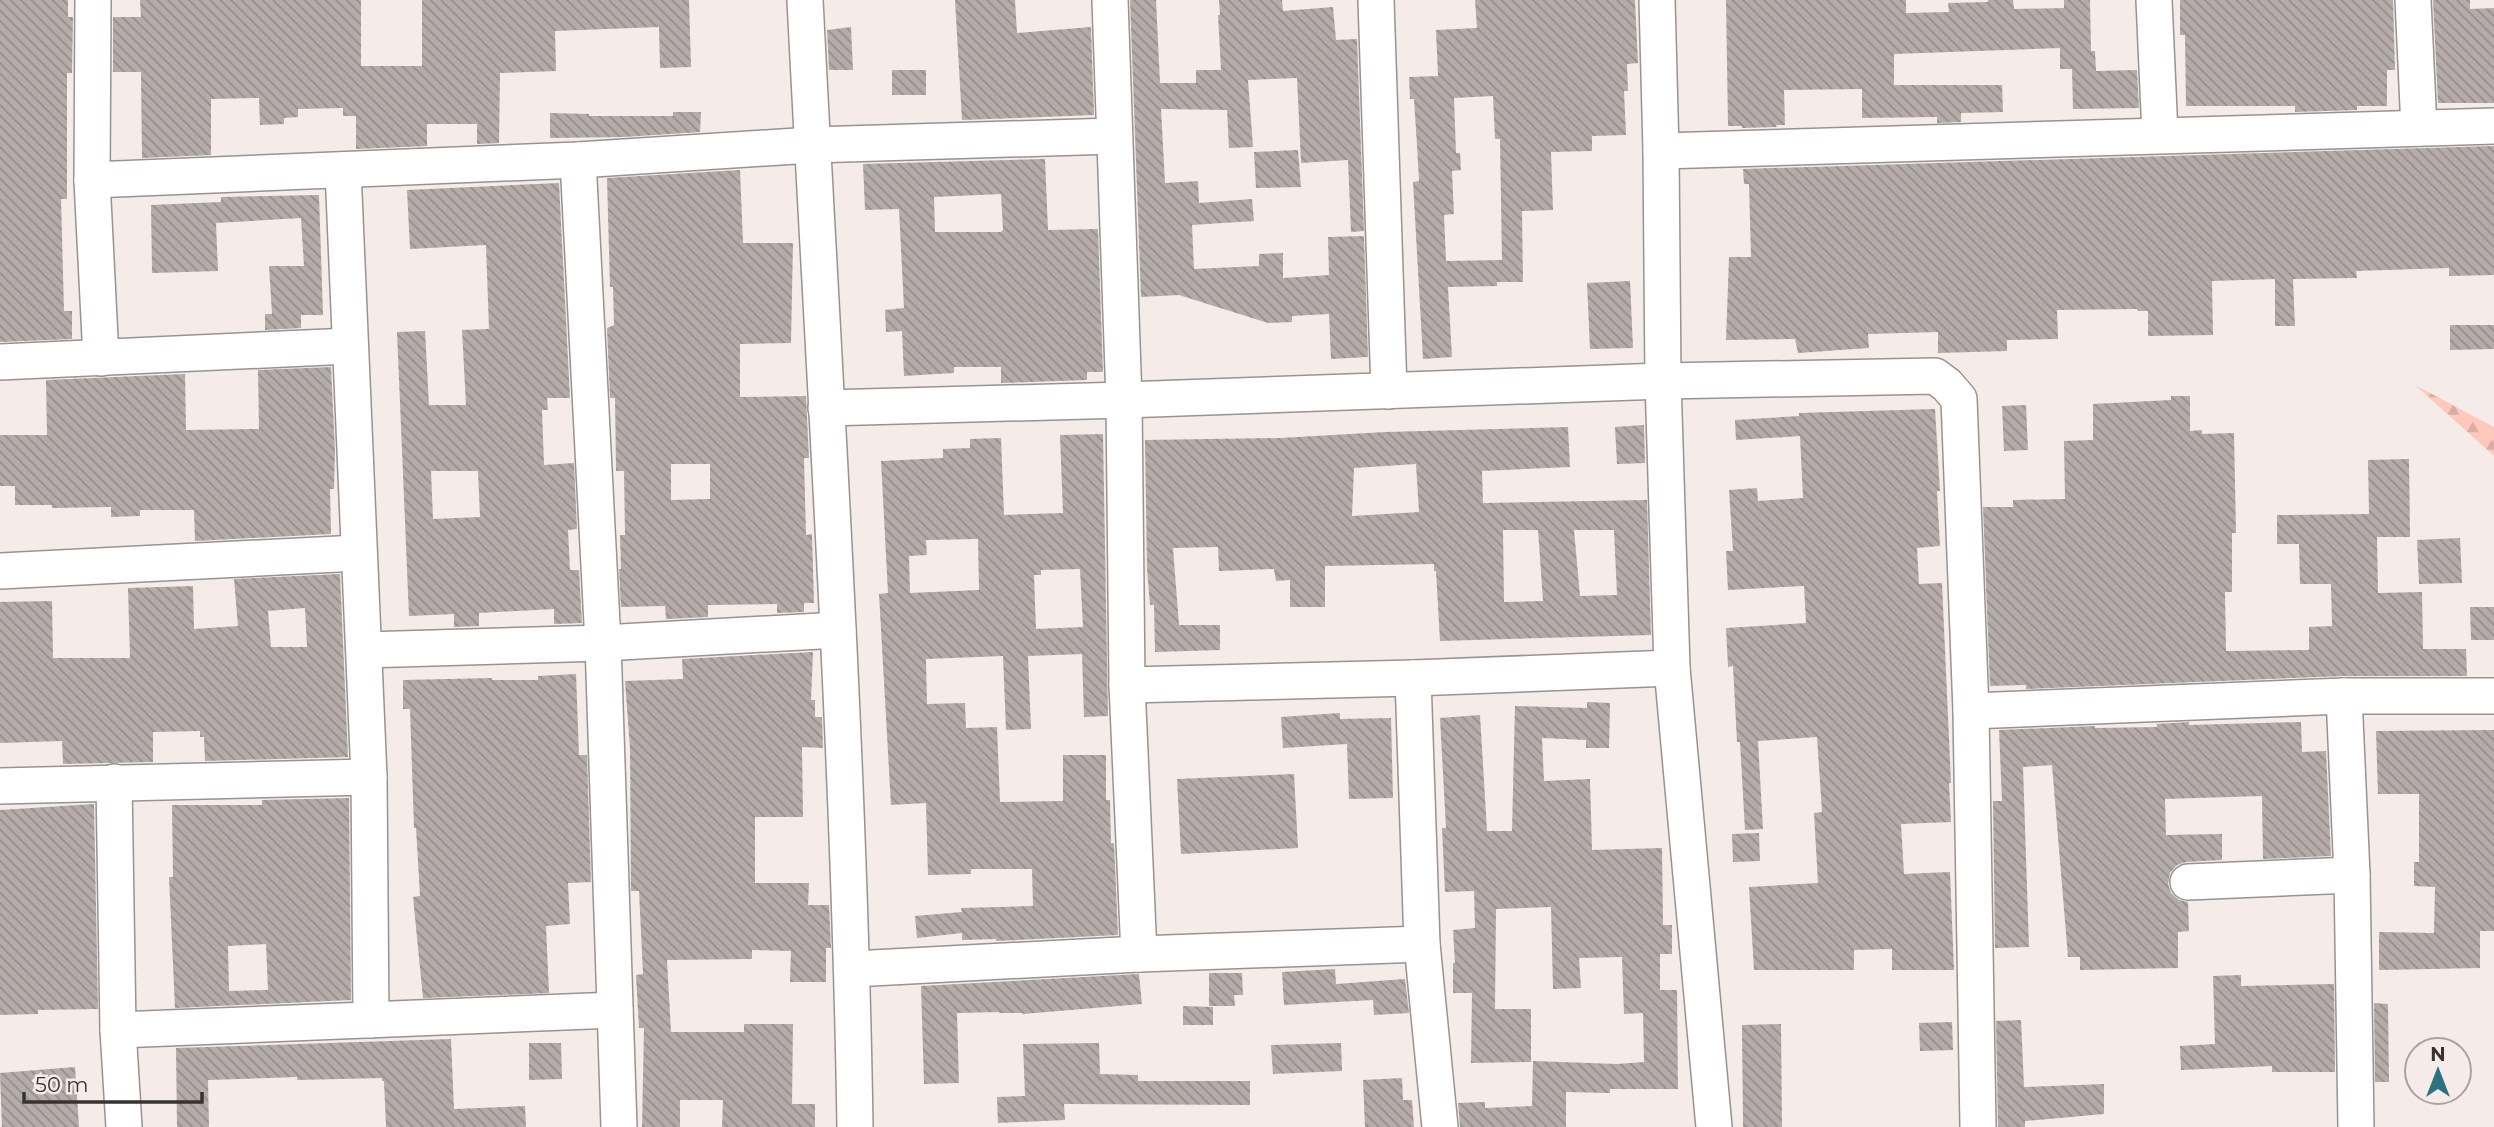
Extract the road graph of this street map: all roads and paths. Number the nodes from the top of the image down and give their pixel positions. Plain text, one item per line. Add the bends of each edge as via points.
1 (93, 0) edge
2 (805, 0) edge
3 (1110, 0) edge
4 (1376, 0) edge
5 (1657, 0) edge
6 (2154, 0) edge
7 (2413, 0) edge
8 (2494, 126) edge
9 (2419, 128) junction
10 (2160, 135) junction
11 (1114, 136) junction
12 (813, 145) junction
13 (1661, 151) junction
14 (578, 160) junction
15 (343, 170) junction
16 (92, 180) junction
17 (350, 346) junction
18 (101, 358) junction
19 (0, 362) edge
20 (1663, 382) junction
21 (1389, 391) junction
22 (1124, 400) junction
23 (826, 408) junction
24 (358, 553) junction
25 (0, 570) edge
26 (838, 630) junction
27 (603, 643) junction
28 (364, 650) junction
29 (1672, 668) junction
30 (1413, 678) junction
31 (1127, 685) junction
32 (2344, 696) junction
33 (2494, 696) edge
34 (1971, 711) junction
35 (369, 778) junction
36 (114, 782) junction
37 (0, 786) edge
38 (2352, 875) junction
39 (2188, 882) dead end
40 (1422, 944) junction
41 (1139, 954) junction
42 (853, 969) junction
43 (615, 1010) junction
44 (371, 1020) junction
45 (118, 1030) junction
46 (124, 1127) edge
47 (619, 1127) edge
48 (855, 1127) edge
49 (1440, 1127) edge
50 (1714, 1127) edge
51 (1978, 1127) edge
52 (2356, 1127) edge

1 - 16 street
2 - 12 street
3 - 11 street
4 - 21 street
5 - 13 street
6 - 10 street
7 - 9 street
8 - 9 street
9 - 10 street
10 - 13 street
11 - 12 street
11 - 22 street
12 - 14 street
12 - 23 street
13 - 20 street
14 - 15 street
14 - 27 street
15 - 16 street
15 - 17 street
16 - 18 street
17 - 18 street
17 - 24 street
18 - 19 street
20 - 21 street
20 - 29 street
20 - 34 street via 1935,376 1947,385 1959,399
21 - 22 street
22 - 23 street
22 - 31 street
23 - 26 street
24 - 25 street
24 - 28 street
26 - 27 street
26 - 42 street
27 - 28 street
27 - 43 street
28 - 35 street
29 - 30 street
29 - 50 street
30 - 31 street
30 - 40 street
31 - 41 street
32 - 33 street
32 - 34 street
32 - 38 street
34 - 51 street
35 - 36 street
35 - 44 street
36 - 37 street
36 - 45 street
38 - 39 street
38 - 52 street
40 - 41 street
40 - 49 street
41 - 42 street
42 - 48 street
43 - 44 street
43 - 47 street
44 - 45 street
45 - 46 street

